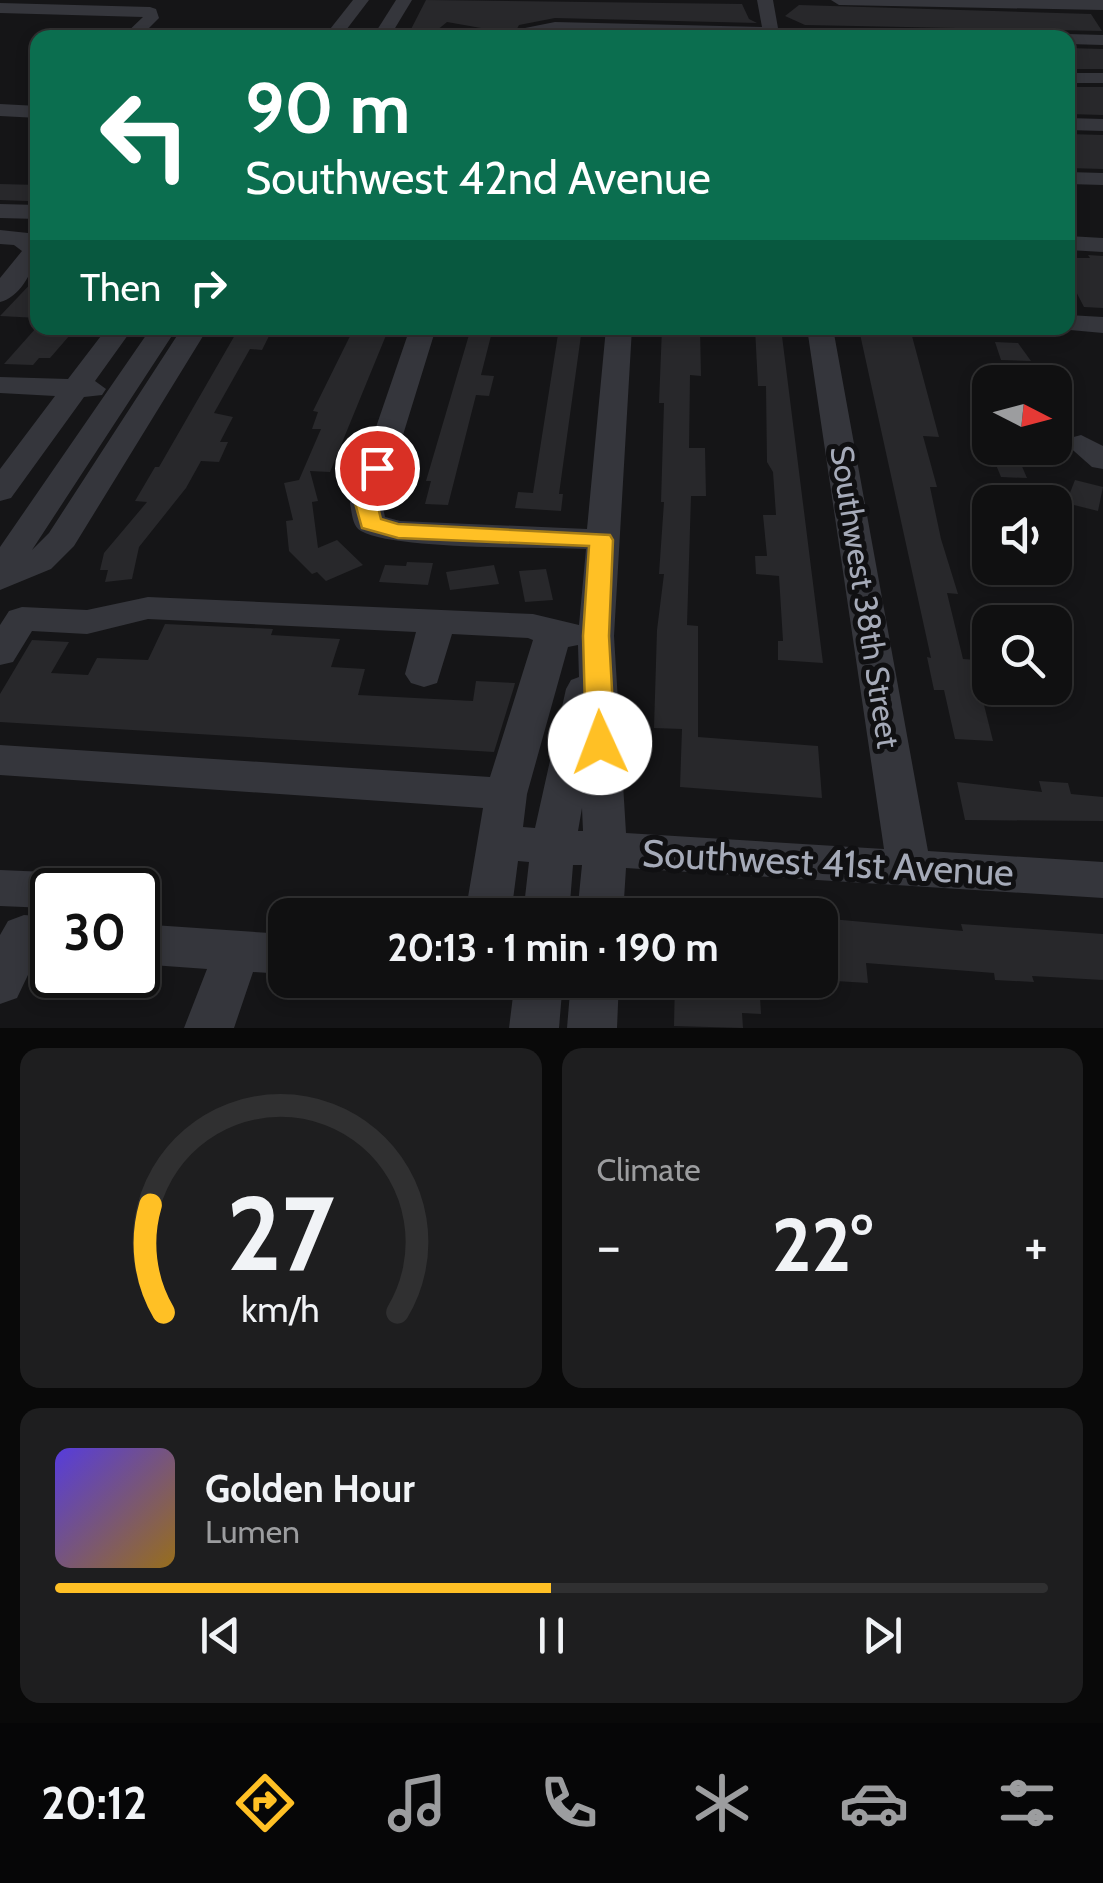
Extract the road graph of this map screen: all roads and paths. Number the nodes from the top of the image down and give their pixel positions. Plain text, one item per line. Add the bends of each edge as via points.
1 (361, 0) edge
2 (374, 0) edge
3 (404, 0) edge
4 (766, 0) edge
5 (839, 0) edge
6 (885, 0) edge
7 (1060, 2) edge
8 (1103, 5) edge
9 (0, 8) edge
10 (363, 28) dead end
11 (138, 30) edge
12 (337, 30) edge
13 (385, 30) edge
14 (771, 30) edge
15 (1075, 39) edge
16 (1103, 40) edge
17 (1075, 78) edge
18 (1103, 78) edge
19 (0, 92) edge
20 (30, 92) edge
21 (0, 102) edge
22 (30, 104) edge
23 (0, 110) edge
24 (30, 112) edge
25 (1075, 124) edge
26 (0, 125) edge
27 (1103, 125) edge
28 (30, 126) edge
29 (1075, 178) edge
30 (1103, 179) edge
31 (0, 212) edge
32 (30, 212) edge
33 (0, 237) edge
34 (1075, 244) edge
35 (1103, 245) edge
36 (30, 246) edge
37 (30, 256) edge
38 (0, 294) edge
39 (1075, 323) edge
40 (1103, 325) edge
41 (115, 335) edge
42 (159, 335) edge
43 (190, 335) edge
44 (420, 335) edge
45 (618, 335) edge
46 (821, 335) edge
47 (2, 392) edge
48 (68, 397) junction
49 (116, 399) junction
50 (0, 491) edge
51 (601, 540) junction
52 (0, 572) edge
53 (0, 580) edge
54 (437, 622) junction
55 (553, 634) junction
56 (596, 636) junction
57 (0, 653) edge
58 (424, 674) dead end
59 (0, 760) edge
60 (506, 794) junction
61 (499, 843) junction
62 (553, 847) junction
63 (605, 850) junction
64 (909, 867) junction
65 (1103, 880) edge
66 (0, 888) edge
67 (30, 889) edge
68 (491, 898) edge
69 (548, 898) edge
70 (601, 898) edge
71 (30, 946) edge
72 (160, 946) edge
73 (237, 951) junction
74 (268, 953) edge
75 (0, 983) edge
76 (538, 998) edge
77 (594, 998) edge
78 (210, 1028) edge
79 (534, 1028) edge
80 (592, 1028) edge

1 - 12 street
2 - 10 street
3 - 13 street
4 - 14 street
5 - 6 street
6 - 7 street
7 - 8 street
9 - 11 street via 150,12
15 - 16 street
17 - 18 street
19 - 20 street
21 - 22 street
23 - 24 street
25 - 27 street
26 - 28 street
29 - 30 street
31 - 32 street
33 - 36 street
34 - 35 street
37 - 38 street
39 - 40 street
41 - 48 street
42 - 49 street
43 - 53 street via 62,539 39,562
44 - 51 street via 366,503 370,524 398,531
45 - 51 street
46 - 64 street, Southwest 38th Street
47 - 48 street
48 - 49 street
48 - 50 street
49 - 52 street
51 - 56 street
54 - 55 street via 532,626
54 - 57 street via 148,608 87,622 22,619
54 - 58 street
55 - 56 street
55 - 60 street
56 - 62 street
56 - 63 street
59 - 60 street
60 - 61 street
61 - 62 street, Southwest 41st Avenue
61 - 68 street
62 - 63 street, Southwest 41st Avenue
62 - 69 street
63 - 64 street, Southwest 41st Avenue
63 - 70 street
64 - 65 street, Southwest 41st Avenue
66 - 67 street
71 - 75 street
72 - 73 street
73 - 74 street
73 - 78 street
76 - 79 street
77 - 80 street

